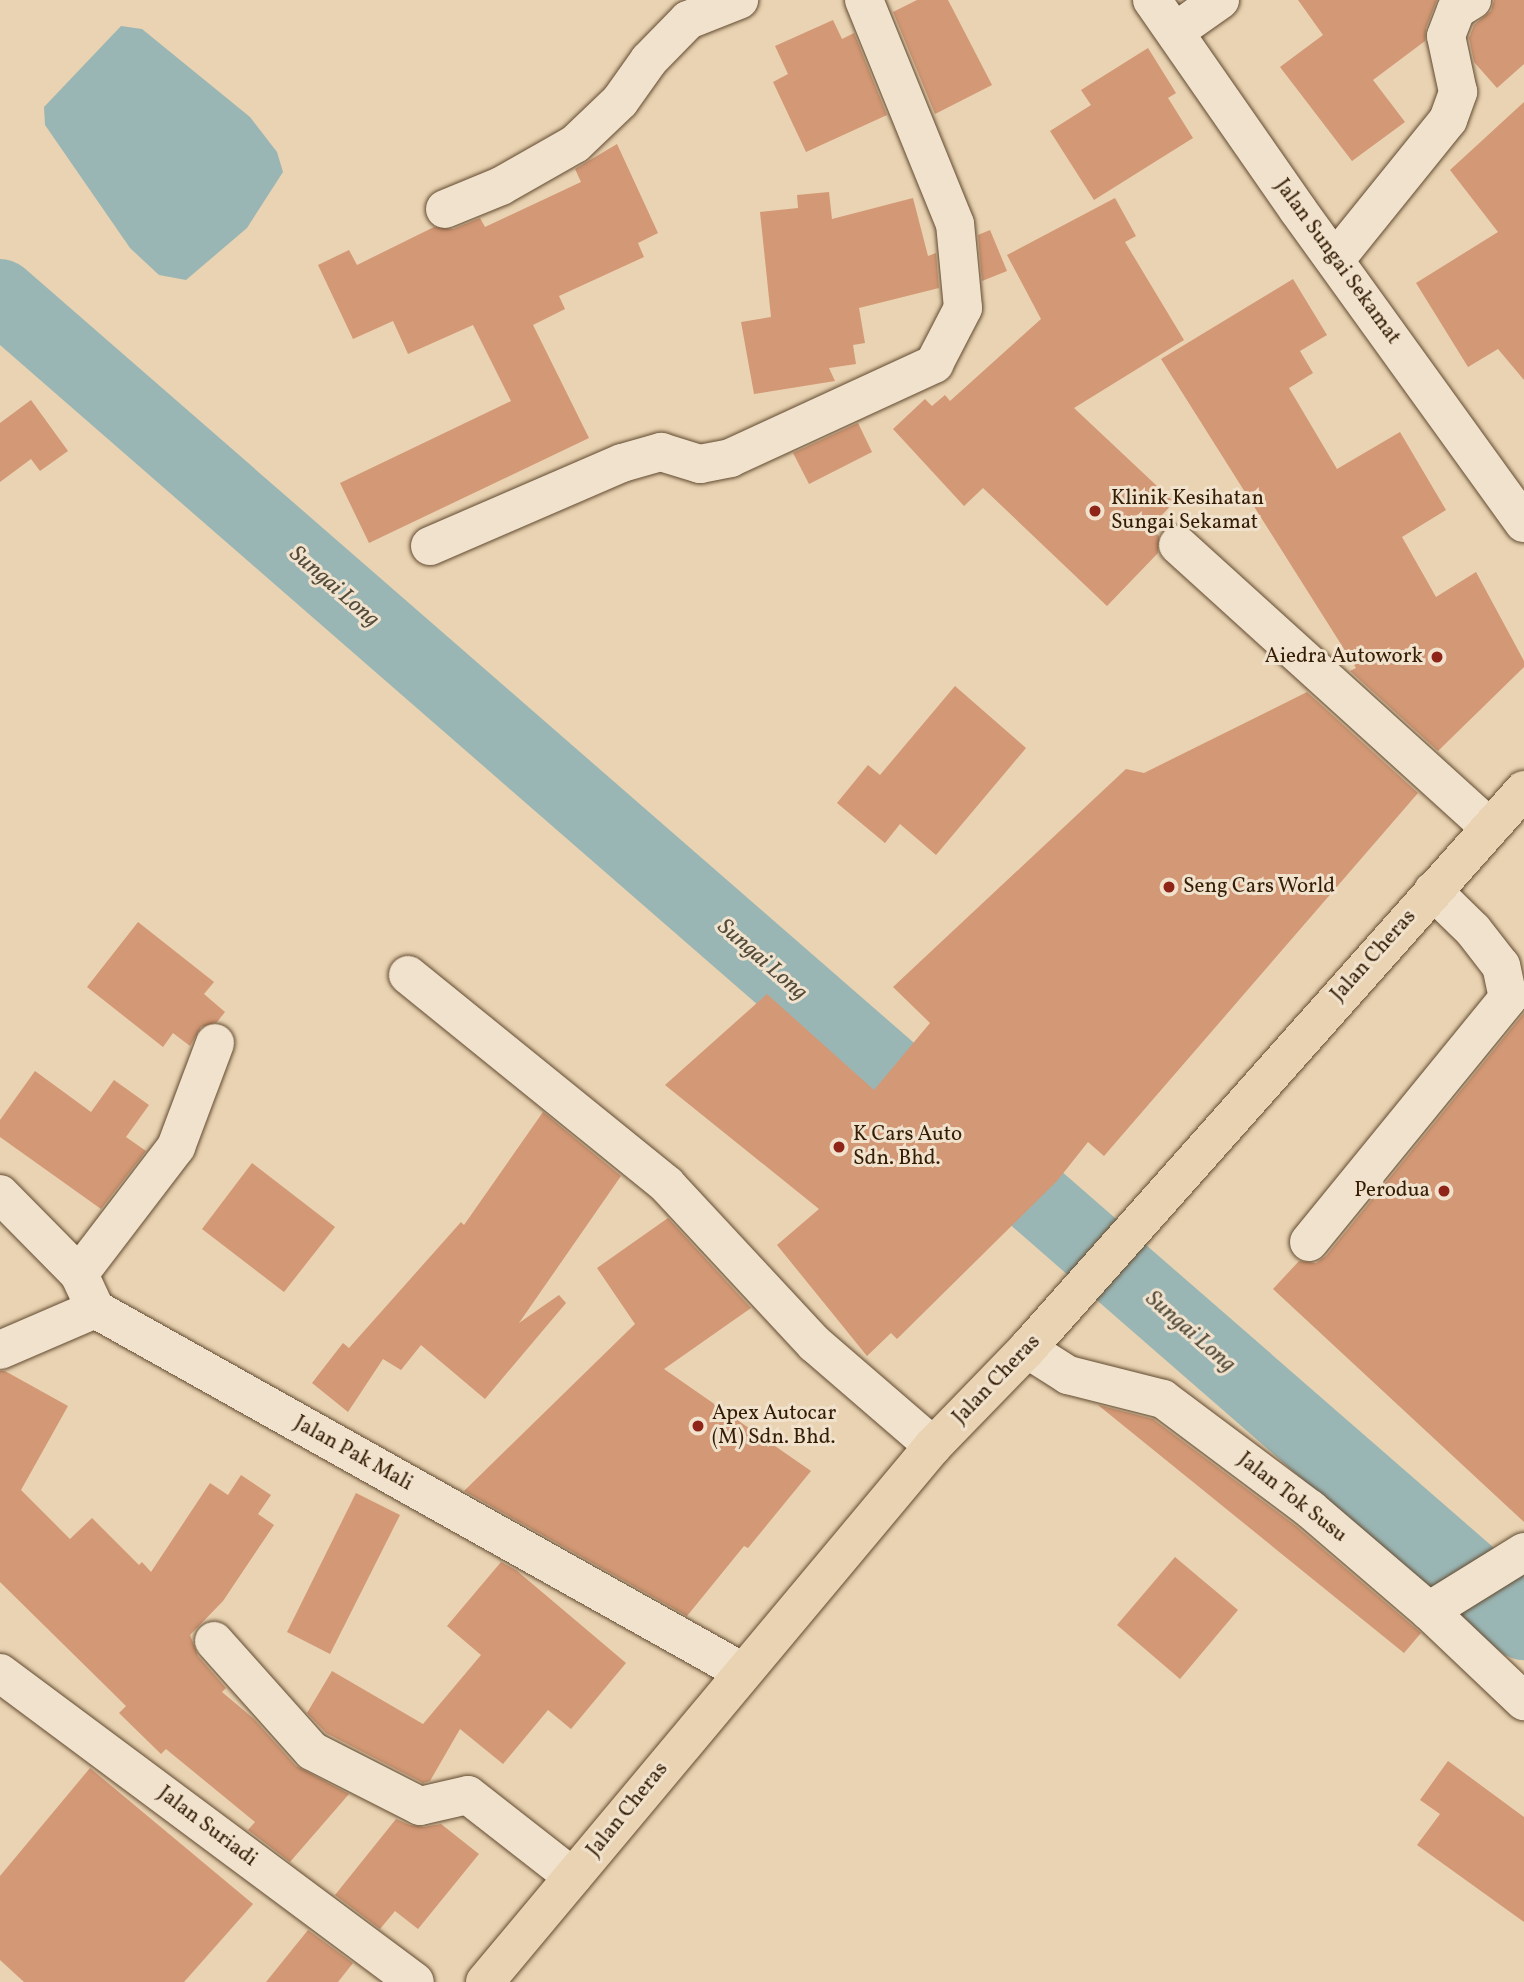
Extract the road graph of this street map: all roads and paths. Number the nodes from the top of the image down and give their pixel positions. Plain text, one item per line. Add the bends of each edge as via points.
1 (739, 0) edge
2 (864, 0) edge
3 (1152, 0) edge
4 (1220, 0) edge
5 (1472, 0) edge
6 (1176, 32) junction
7 (445, 209) dead end
8 (1335, 260) junction
9 (1524, 523) edge
10 (1178, 545) dead end
11 (430, 546) dead end
12 (1524, 790) edge
13 (1490, 828) junction
14 (1433, 891) junction
15 (408, 975) dead end
16 (215, 1043) dead end
17 (0, 1194) edge
18 (1309, 1241) dead end
19 (79, 1274) junction
20 (95, 1309) junction
21 (1027, 1349) junction
22 (0, 1350) edge
23 (933, 1446) junction
24 (1524, 1552) edge
25 (1440, 1604) junction
26 (214, 1641) dead end
27 (743, 1672) junction
28 (0, 1673) edge
29 (1524, 1701) edge
30 (573, 1877) junction
31 (415, 1982) edge
32 (485, 1982) edge

1 - 7 street via 688,20 649,60 620,101 575,144 501,186
2 - 11 street via 955,224 964,308 934,365 730,458 700,464 661,452 622,463
3 - 6 street, Jalan Sungai Sekamat
4 - 6 street
5 - 8 street via 1456,10 1446,36 1458,92 1448,120
6 - 8 street, Jalan Sungai Sekamat
8 - 9 street, Jalan Sungai Sekamat
10 - 13 street
12 - 13 main road, Jalan Cheras
13 - 14 main road, Jalan Cheras
14 - 18 street via 1501,966 1508,998
14 - 21 main road, Jalan Cheras
15 - 23 street via 667,1185 816,1343
16 - 19 street via 176,1147
17 - 19 street
19 - 20 street
20 - 22 street
20 - 27 street, Jalan Pak Mali
21 - 23 main road, Jalan Cheras
21 - 25 street, Jalan Tok Susu via 1068,1376 1163,1399
23 - 27 main road, Jalan Cheras
24 - 25 street
25 - 29 street, Jalan Tok Susu
26 - 30 street via 312,1751 420,1806 468,1796
27 - 30 main road, Jalan Cheras
28 - 31 street, Jalan Suriadi
30 - 32 main road, Jalan Cheras

